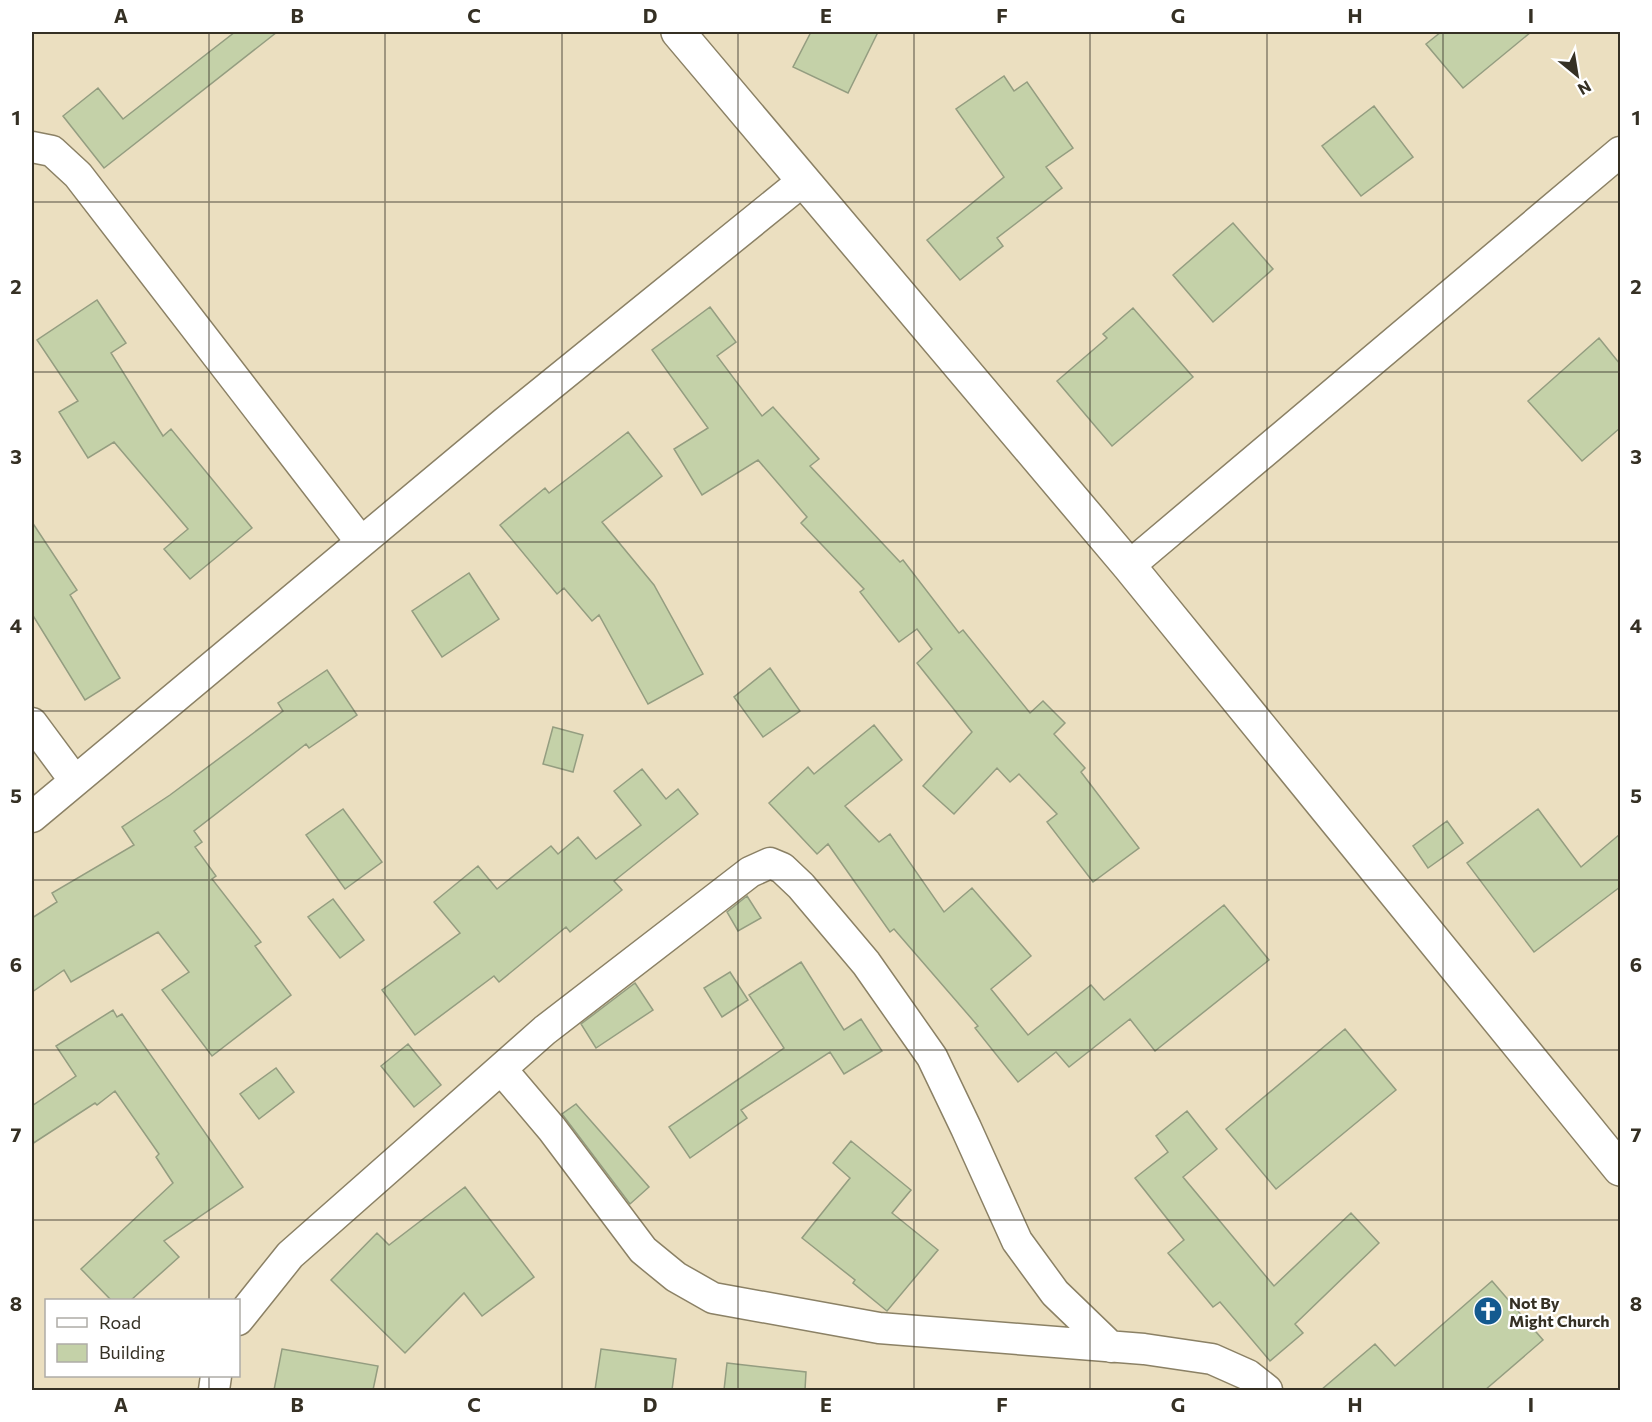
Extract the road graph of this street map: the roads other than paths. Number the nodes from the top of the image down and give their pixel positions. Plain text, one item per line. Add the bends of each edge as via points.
1 (678, 32) edge
2 (32, 147) edge
3 (1620, 152) edge
4 (804, 180) junction
5 (361, 542) junction
6 (1129, 566) junction
7 (32, 723) edge
8 (75, 781) junction
9 (32, 817) edge
10 (502, 1070) junction
11 (1620, 1169) edge
12 (240, 1318) edge
13 (1111, 1347) junction
14 (1267, 1390) edge

1 - 4 main road
2 - 5 street via 52,151 78,175
3 - 6 street
4 - 5 street
4 - 6 main road
5 - 8 street
6 - 11 main road
7 - 8 street
8 - 9 street
10 - 12 street via 290,1255
10 - 13 street via 643,1250 676,1277 713,1298 879,1328
10 - 13 street via 545,1030 750,872 770,863 782,868 866,963 932,1058 1017,1241 1055,1293
13 - 14 street via 1212,1359 1248,1375

